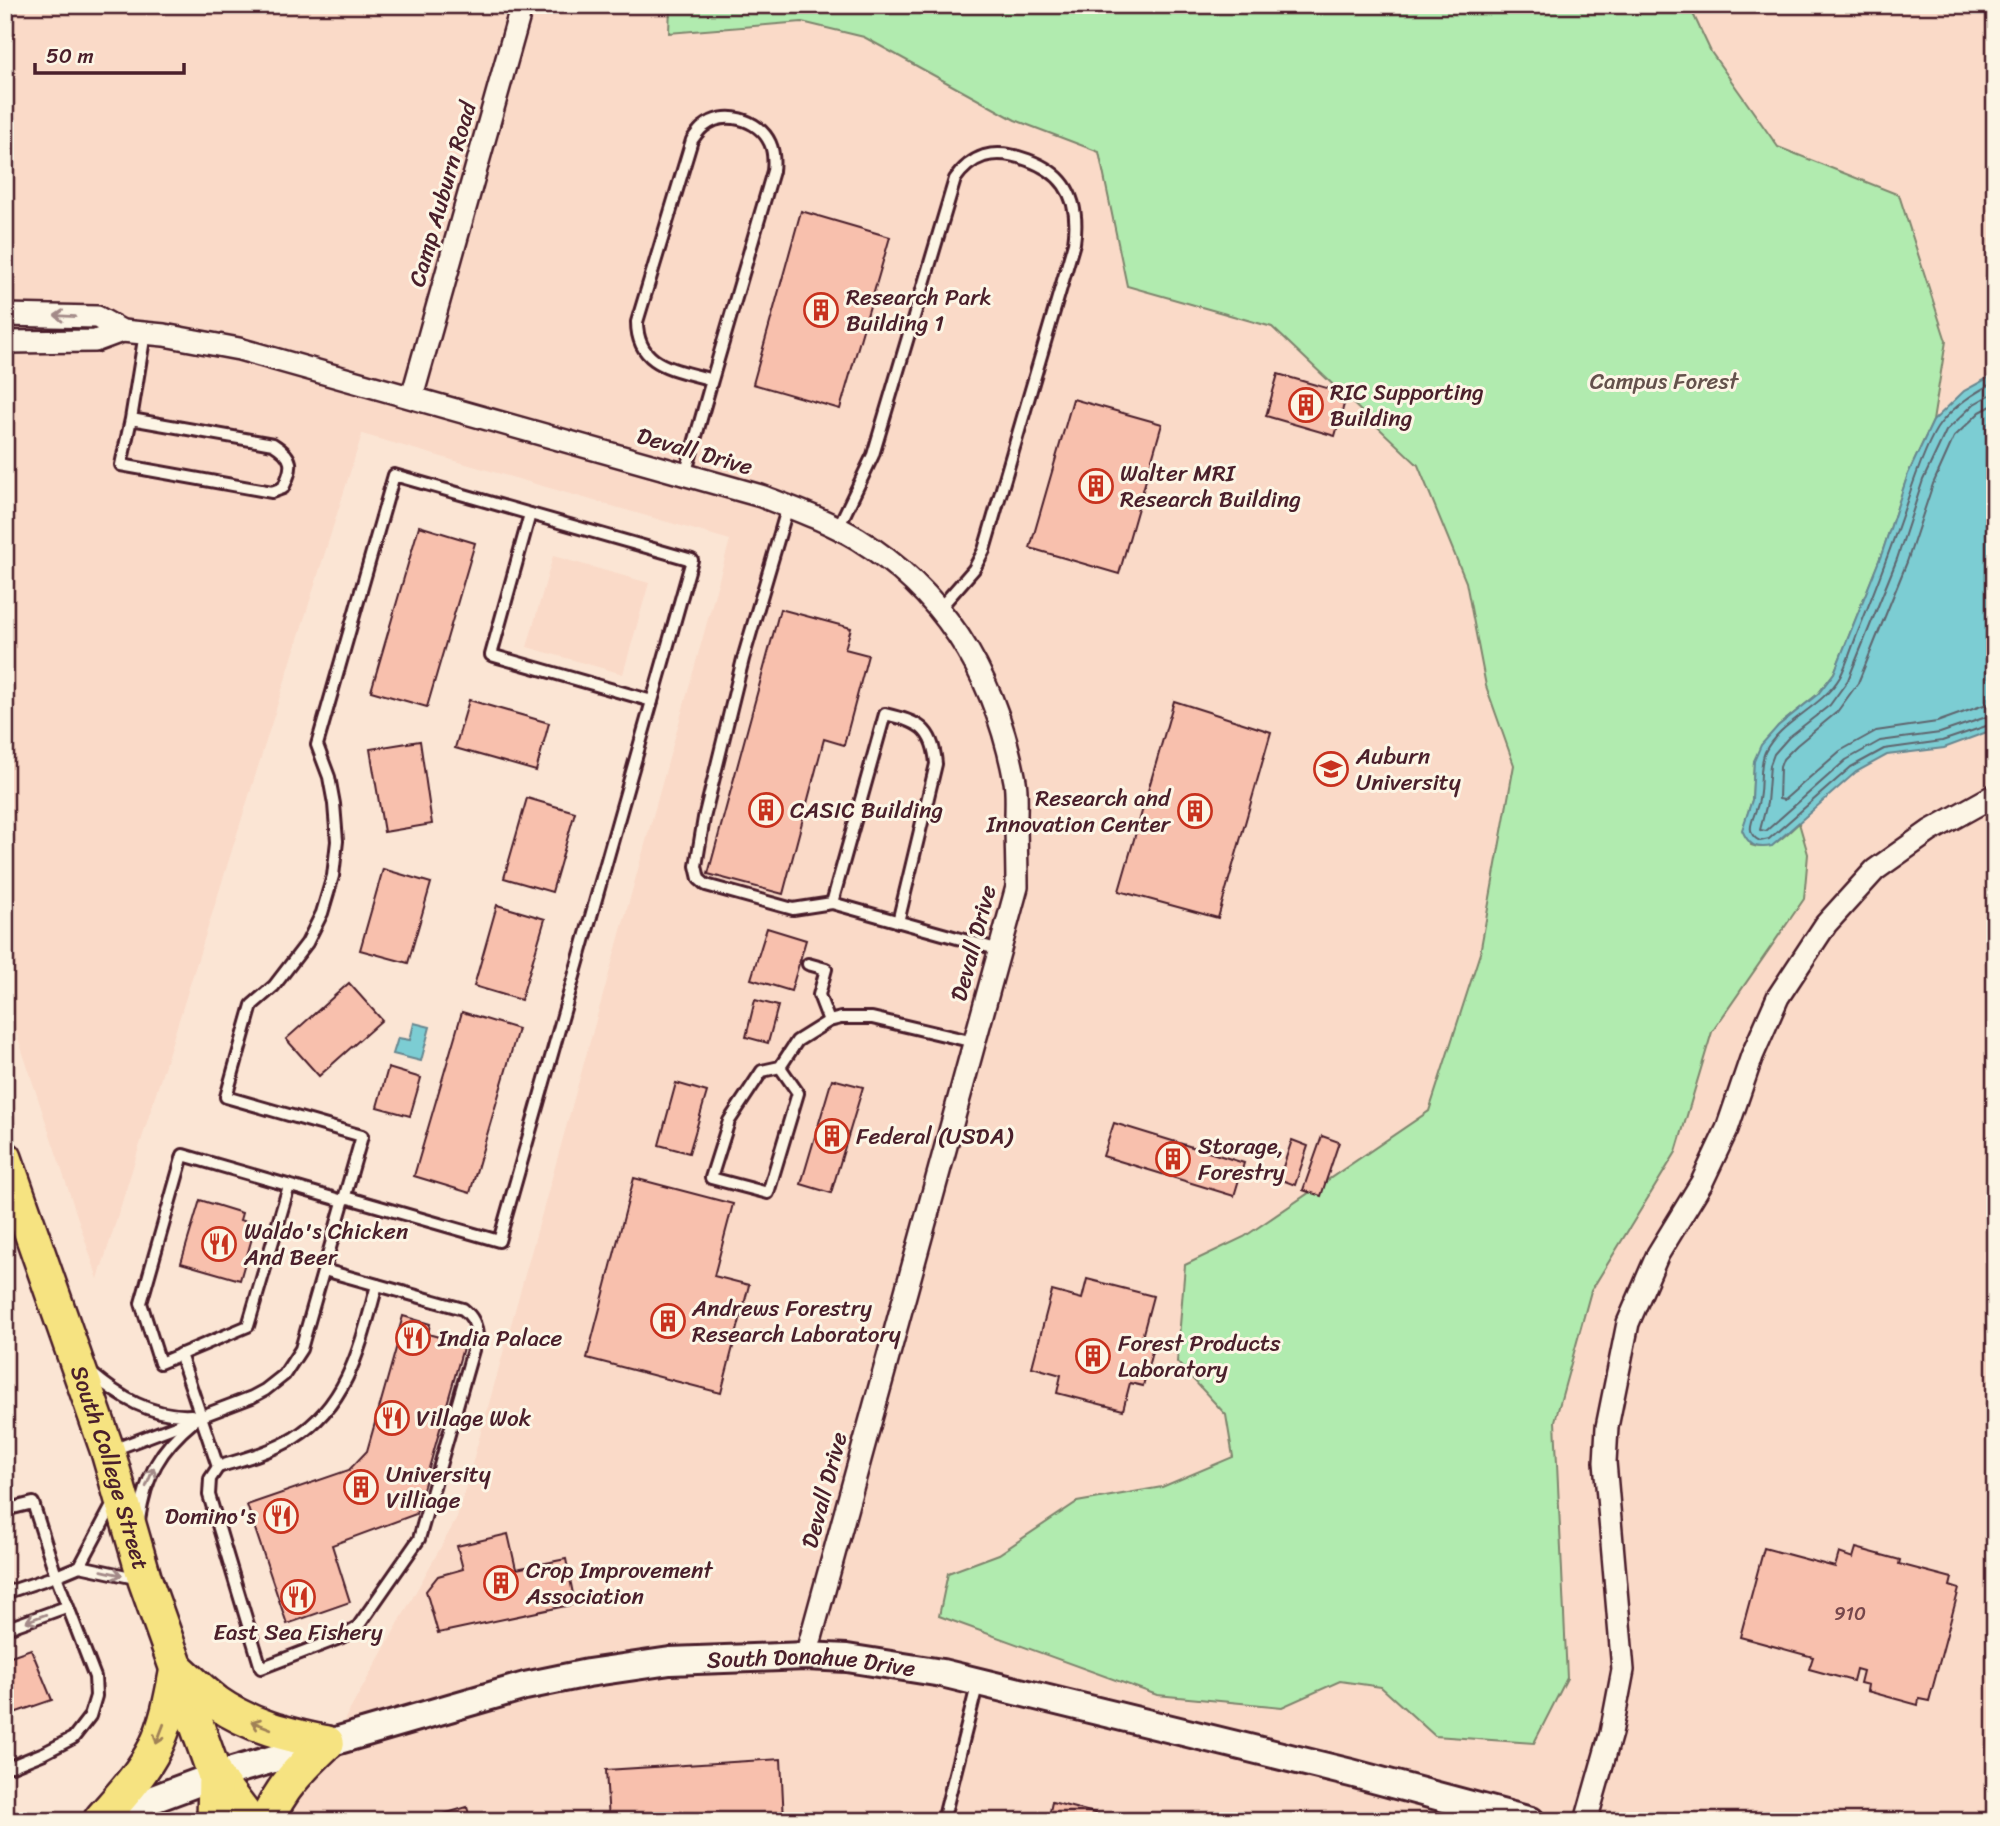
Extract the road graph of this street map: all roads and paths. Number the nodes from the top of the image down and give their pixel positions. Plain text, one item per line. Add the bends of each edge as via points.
1 (522, 5) edge
2 (5, 315) edge
3 (122, 331) junction
4 (145, 333) junction
5 (5, 342) edge
6 (712, 380) junction
7 (412, 397) junction
8 (131, 419) junction
9 (685, 475) junction
10 (788, 506) junction
11 (530, 514) junction
12 (838, 528) junction
13 (939, 609) junction
14 (652, 701) junction
15 (1995, 795) edge
16 (832, 903) junction
17 (898, 922) junction
18 (1000, 950) junction
19 (808, 964) dead end
20 (829, 1021) junction
21 (974, 1042) junction
22 (780, 1067) junction
23 (8, 1175) edge
24 (289, 1186) junction
25 (344, 1199) junction
26 (324, 1270) junction
27 (377, 1285) junction
28 (180, 1354) junction
29 (76, 1361) junction
30 (201, 1414) junction
31 (108, 1452) junction
32 (218, 1467) junction
33 (120, 1492) junction
34 (5, 1510) edge
35 (135, 1543) junction
36 (80, 1566) junction
37 (56, 1576) junction
38 (145, 1580) junction
39 (5, 1593) edge
40 (66, 1607) junction
41 (5, 1629) edge
42 (806, 1656) junction
43 (177, 1668) junction
44 (978, 1682) junction
45 (327, 1743) junction
46 (5, 1766) edge
47 (215, 1776) junction
48 (102, 1820) edge
49 (214, 1821) edge
50 (245, 1821) edge
51 (267, 1821) edge
52 (943, 1821) edge
53 (1531, 1821) edge
54 (1586, 1821) edge

1 - 7 street, Camp Auburn Road
3 -> 2 street via 97,317
3 - 4 street, Devall Drive
3 - 5 street via 94,341
4 - 7 street, Devall Drive via 239,349
4 - 8 lane
6 - 6 lane via 649,358 639,341 637,323 692,140 703,126 735,118 755,126 770,142 774,171
6 - 9 lane
7 - 9 street, Devall Drive
8 - 8 lane via 273,444 290,459 289,476 284,488 272,492 121,466
9 - 10 street, Devall Drive
10 - 12 street, Devall Drive
10 - 16 lane via 743,659 696,866 706,885 793,909
11 - 14 lane via 491,655
11 - 14 lane via 692,560
11 - 25 lane via 394,475 317,746 334,804 337,841 333,876 307,943 274,986 252,1005 226,1097 362,1136
12 - 13 street, Devall Drive via 901,571
12 - 13 lane via 873,455 955,179 971,162 993,154 1043,167 1063,184 1074,206 1074,243 984,550 974,569
13 - 18 street, Devall Drive via 995,702 1016,783 1017,887
14 - 25 lane via 499,1241
15 - 54 street via 1930,831 1875,870 1826,924 1778,997 1727,1129 1702,1182 1658,1254 1628,1323 1607,1427 1605,1462 1623,1670
16 - 17 lane
16 - 17 lane via 885,713 910,720 926,730 935,747 936,764
17 - 18 lane
18 - 21 street, Devall Drive
19 - 20 lane via 826,969 819,995
20 - 21 lane via 872,1018
20 - 22 lane via 797,1041
21 - 42 street, Devall Drive
22 - 22 lane via 762,1071 729,1121 711,1178 768,1193 798,1093
23 - 29 main road, South College Street
24 - 25 lane
24 - 28 lane via 248,1326
24 - 28 lane via 183,1155 141,1303 160,1363
25 - 26 lane
26 - 27 lane
26 - 30 lane via 301,1349 284,1375 252,1397
27 - 32 lane via 353,1370 324,1413 283,1443
27 - 32 lane via 463,1309 472,1318 477,1336 419,1539 357,1628 261,1668 209,1495 210,1479
28 - 30 lane
29 - 30 lane via 133,1403 177,1416
29 - 31 main road, South College Street
30 - 31 lane
30 - 32 lane
35 -> 30 lane via 153,1467 173,1438
31 - 33 main road, South College Street
33 - 35 main road, South College Street
33 - 36 lane
34 - 37 lane via 33,1503
35 - 38 main road, South College Street
36 - 37 lane
36 -> 38 lane
37 - 39 lane
37 - 40 lane
38 - 43 main road, South College Street
40 -> 41 lane
40 - 46 lane via 95,1677 90,1716 73,1738
42 - 44 street, South Donahue Drive via 889,1664
42 - 45 street, South Donahue Drive via 670,1661 573,1675
45 -> 43 main road via 242,1718
43 - 47 main road, South College Street
43 -> 48 main road via 155,1748
44 - 52 lane
44 - 53 street, South Donahue Drive
45 - 47 street, South Donahue Drive
45 - 51 main road via 296,1772
47 - 48 street, South Donahue Drive
47 - 49 main road, South College Street
47 - 50 main road, South College Street

